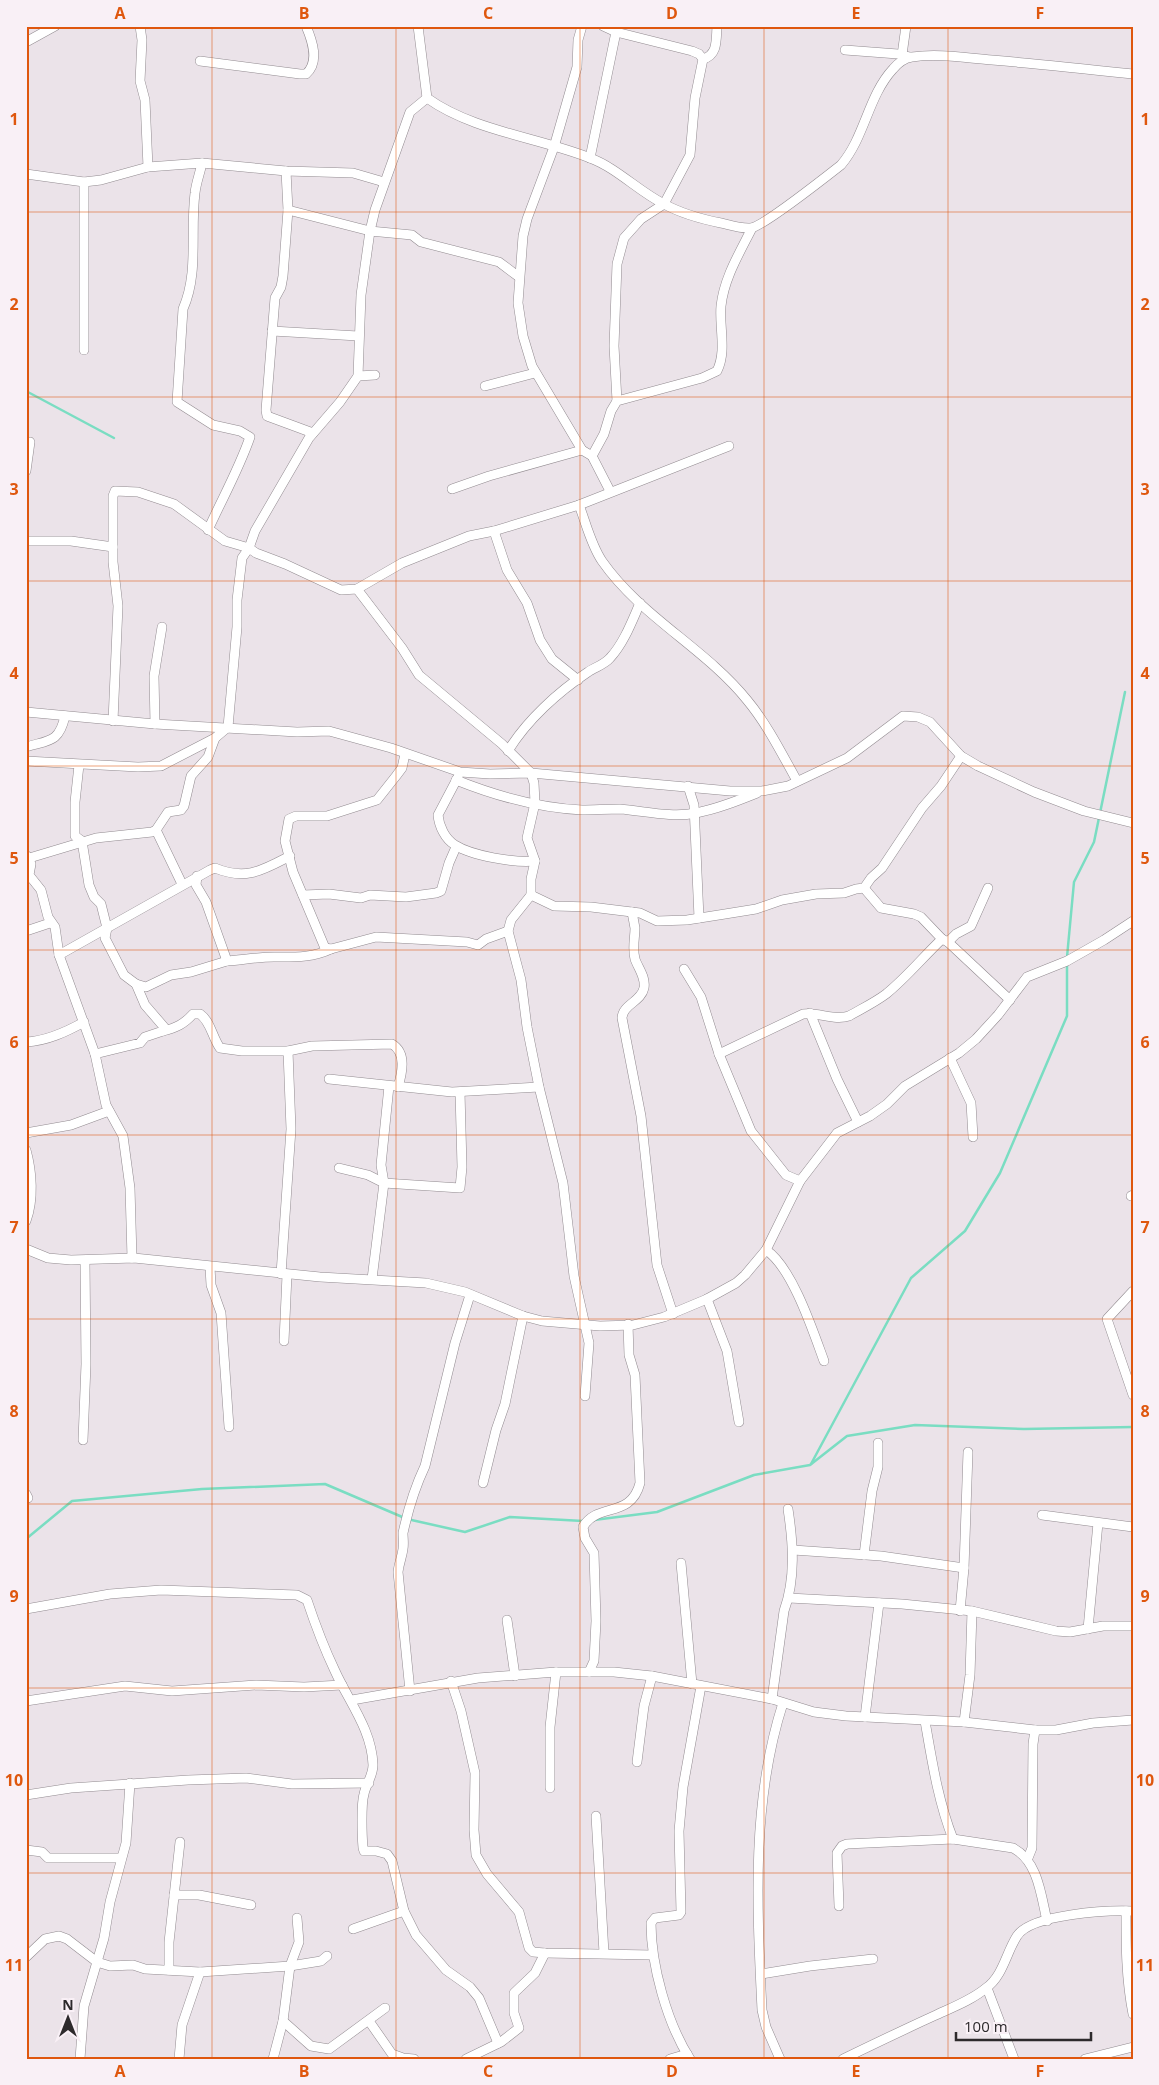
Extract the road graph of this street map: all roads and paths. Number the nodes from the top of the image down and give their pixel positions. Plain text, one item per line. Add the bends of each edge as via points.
1 (55, 26) edge
2 (140, 26) edge
3 (306, 26) edge
4 (418, 26) edge
5 (582, 26) edge
6 (604, 26) edge
7 (718, 26) edge
8 (906, 26) edge
9 (616, 32) junction
10 (26, 42) edge
11 (845, 50) dead end
12 (906, 56) junction
13 (703, 59) junction
14 (200, 61) dead end
15 (1133, 74) edge
16 (427, 98) junction
17 (554, 146) junction
18 (590, 158) junction
19 (202, 162) junction
20 (148, 167) junction
21 (286, 171) junction
22 (26, 174) edge
23 (84, 182) junction
24 (384, 182) junction
25 (664, 204) junction
26 (288, 210) junction
27 (752, 228) junction
28 (370, 231) junction
29 (519, 277) junction
30 (272, 331) junction
31 (358, 336) junction
32 (84, 350) dead end
33 (535, 373) junction
34 (375, 375) dead end
35 (358, 376) junction
36 (485, 386) dead end
37 (617, 401) junction
38 (313, 433) junction
39 (30, 442) dead end
40 (729, 446) dead end
41 (582, 450) junction
42 (592, 456) junction
43 (26, 471) edge
44 (452, 490) dead end
45 (610, 492) junction
46 (579, 505) junction
47 (208, 530) junction
48 (494, 531) junction
49 (26, 540) edge
50 (113, 547) junction
51 (249, 548) junction
52 (357, 589) junction
53 (640, 603) junction
54 (162, 627) dead end
55 (578, 680) junction
56 (26, 712) edge
57 (66, 716) junction
58 (113, 721) junction
59 (155, 724) junction
60 (228, 727) junction
61 (215, 738) junction
62 (26, 747) edge
63 (508, 751) junction
64 (405, 754) junction
65 (961, 756) junction
66 (26, 761) edge
67 (79, 765) junction
68 (481, 773) junction
69 (531, 773) junction
70 (458, 776) junction
71 (797, 781) junction
72 (688, 786) junction
73 (479, 789) junction
74 (762, 790) junction
75 (535, 803) junction
76 (694, 814) junction
77 (1133, 823) edge
78 (156, 830) junction
79 (82, 841) junction
80 (456, 846) junction
81 (290, 856) junction
82 (27, 857) edge
83 (535, 861) junction
84 (196, 876) junction
85 (182, 884) junction
86 (864, 888) junction
87 (988, 888) dead end
88 (303, 895) junction
89 (532, 895) junction
90 (632, 912) junction
91 (699, 918) junction
92 (50, 923) junction
93 (1132, 923) edge
94 (107, 928) junction
95 (26, 931) edge
96 (508, 931) junction
97 (945, 940) junction
98 (331, 949) junction
99 (59, 955) junction
100 (227, 961) junction
101 (684, 970) dead end
102 (136, 984) junction
103 (1010, 1000) junction
104 (810, 1013) junction
105 (84, 1022) junction
106 (163, 1031) junction
107 (26, 1042) edge
108 (288, 1051) junction
109 (95, 1054) junction
110 (719, 1054) junction
111 (950, 1058) junction
112 (329, 1079) dead end
113 (393, 1087) junction
114 (539, 1087) junction
115 (460, 1092) junction
116 (109, 1111) junction
117 (858, 1122) junction
118 (26, 1133) edge
119 (973, 1137) dead end
120 (26, 1150) edge
121 (339, 1168) dead end
122 (800, 1181) junction
123 (384, 1182) junction
124 (26, 1221) edge
125 (26, 1249) edge
126 (766, 1250) junction
127 (132, 1258) junction
128 (85, 1261) junction
129 (210, 1267) junction
130 (284, 1274) junction
131 (372, 1279) junction
132 (1133, 1291) edge
133 (470, 1295) junction
134 (707, 1299) junction
135 (673, 1314) junction
136 (523, 1316) junction
137 (628, 1324) junction
138 (586, 1325) junction
139 (284, 1341) dead end
140 (824, 1361) dead end
141 (1133, 1395) edge
142 (585, 1396) dead end
143 (739, 1422) dead end
144 (229, 1427) dead end
145 (83, 1440) dead end
146 (878, 1443) dead end
147 (968, 1452) dead end
148 (483, 1482) dead end
149 (788, 1509) dead end
150 (1042, 1515) dead end
151 (1098, 1523) junction
152 (1133, 1527) edge
153 (793, 1550) junction
154 (864, 1555) junction
155 (681, 1563) dead end
156 (964, 1568) junction
157 (789, 1598) junction
158 (879, 1603) junction
159 (26, 1609) edge
160 (960, 1611) junction
161 (972, 1611) junction
162 (507, 1620) dead end
163 (1133, 1626) edge
164 (1088, 1629) junction
165 (556, 1672) junction
166 (590, 1672) junction
167 (515, 1676) junction
168 (652, 1676) junction
169 (451, 1682) junction
170 (342, 1685) junction
171 (696, 1685) junction
172 (410, 1691) junction
173 (772, 1699) junction
174 (352, 1700) junction
175 (26, 1702) edge
176 (783, 1703) junction
177 (865, 1717) junction
178 (1133, 1720) edge
179 (925, 1721) junction
180 (964, 1722) junction
181 (1035, 1730) junction
182 (637, 1762) dead end
183 (130, 1782) junction
184 (369, 1783) junction
185 (550, 1788) dead end
186 (26, 1795) edge
187 (596, 1816) dead end
188 (953, 1839) junction
189 (180, 1842) dead end
190 (26, 1850) edge
191 (121, 1858) junction
192 (1028, 1858) junction
193 (174, 1895) junction
194 (251, 1905) dead end
195 (839, 1906) dead end
196 (404, 1911) junction
197 (1130, 1911) edge
198 (297, 1918) dead end
199 (1047, 1921) junction
200 (353, 1929) dead end
201 (545, 1953) junction
202 (604, 1953) junction
203 (652, 1955) junction
204 (327, 1956) dead end
205 (26, 1957) edge
206 (873, 1959) dead end
207 (97, 1962) junction
208 (290, 1966) junction
209 (169, 1970) junction
210 (200, 1972) junction
211 (760, 1974) junction
212 (987, 1988) junction
213 (1131, 1992) edge
214 (385, 2008) dead end
215 (1133, 2014) edge
216 (284, 2021) junction
217 (369, 2021) junction
218 (498, 2043) junction
219 (1133, 2047) edge
220 (689, 2056) edge
221 (80, 2059) edge
222 (179, 2059) edge
223 (273, 2059) edge
224 (414, 2059) edge
225 (466, 2059) edge
226 (670, 2059) edge
227 (780, 2059) edge
228 (843, 2059) edge
229 (1014, 2059) edge
230 (1084, 2059) edge

1 - 10 street
2 - 20 street via 140,81
3 - 14 street via 314,50 313,64 306,74
4 - 16 street
5 - 17 street via 577,67
6 - 9 street
7 - 13 street via 714,52
8 - 12 street
9 - 13 street via 692,51
9 - 18 street
11 - 12 street
12 - 15 street via 964,58
12 - 27 street via 884,79 850,154 841,165
13 - 25 street via 690,155
16 - 17 street via 444,110
16 - 24 street via 410,112
17 - 18 street
17 - 29 street via 527,219
18 - 25 street
19 - 20 street
19 - 21 street
19 - 47 street via 195,193 192,278 183,309 176,402 213,425 240,431 250,437
20 - 23 street
21 - 24 street via 353,173
21 - 26 street
22 - 23 street
23 - 32 street
24 - 28 street
25 - 27 street via 694,217
25 - 37 street via 641,219 624,238 616,264 614,355
26 - 28 street
26 - 30 street via 283,284 275,298
27 - 37 street via 724,293 720,317 722,357 717,371
28 - 29 street via 412,235 421,242 499,262
28 - 31 street
29 - 33 street via 518,302 523,336
30 - 31 street
30 - 38 street via 268,416
31 - 35 street
33 - 36 street
33 - 41 street
34 - 35 street
35 - 38 street
37 - 42 street
38 - 51 street via 258,525
39 - 43 street
40 - 45 street
41 - 42 street
41 - 44 street
42 - 45 street
45 - 46 street
46 - 48 street
46 - 53 street via 601,560
47 - 50 street via 174,504 138,492 115,490
47 - 51 street via 233,545
48 - 52 street via 469,536 430,552
48 - 55 street via 507,570 526,603 540,640 552,659
49 - 50 street
50 - 58 street via 118,606
51 - 52 street via 340,590
51 - 60 street via 240,566
52 - 63 street via 419,675
53 - 55 street via 611,657
53 - 71 street via 748,700
54 - 59 street via 154,676
55 - 63 street via 525,727
56 - 57 street
57 - 58 street
57 - 62 street via 60,733 51,740
58 - 59 street
59 - 60 street
60 - 61 street
60 - 64 street via 339,733
61 - 67 street via 161,766
61 - 78 street via 208,758 191,776 184,806 181,810 168,812
63 - 69 street
64 - 70 street
64 - 81 street via 402,768 377,800 327,816 289,819 285,841
65 - 71 street via 930,722 903,716 847,758
65 - 77 street via 1034,792 1084,811
65 - 86 street via 882,868
66 - 67 street
67 - 79 street via 74,820 75,836
68 - 69 street
68 - 70 street
68 - 73 street
69 - 72 street
69 - 75 street
70 - 73 street
70 - 80 street via 438,815 442,830
71 - 74 street via 778,789
72 - 74 street via 730,791
72 - 76 street
73 - 75 street
74 - 76 street via 726,806
75 - 76 street via 580,810
75 - 83 street via 527,838
76 - 91 street
78 - 79 street
78 - 85 street
79 - 82 street
79 - 94 street via 89,885 101,904
80 - 83 street via 505,860
80 - 88 street via 441,891 436,893 361,898
81 - 84 street via 253,874 225,872 216,868
81 - 88 street
82 - 92 street via 29,874 41,890
83 - 89 street
84 - 85 street
84 - 100 street via 196,885 206,902
85 - 94 street
86 - 91 street via 782,900 756,909
86 - 97 street via 881,908 921,917
87 - 97 street via 971,926
88 - 98 street via 322,943
89 - 90 street via 554,906
89 - 96 street via 511,920
90 - 91 street via 657,921
90 - 135 street via 634,954 644,989 640,997 624,1010 622,1018 641,1116 657,1265
92 - 95 street
92 - 99 street via 56,933
93 - 103 street via 1066,961 1027,976
94 - 99 street
94 - 102 street via 105,938 116,962 124,975
96 - 98 street via 478,945 376,937
96 - 114 street via 521,980 526,1027
97 - 103 street
97 - 104 street via 884,995 848,1016 842,1019
98 - 100 street via 304,957
99 - 105 street
100 - 102 street via 171,975 146,987
101 - 110 street via 701,997
102 - 106 street via 145,1005 164,1027
103 - 111 street via 976,1039
104 - 110 street via 799,1015
104 - 117 street
105 - 107 street via 66,1032
105 - 109 street
106 - 108 street via 175,1028 193,1014 200,1014 207,1019 220,1048
106 - 109 street via 145,1037 140,1043
108 - 113 street via 312,1046 392,1044 400,1051 402,1061
108 - 130 street via 291,1129
109 - 116 street
110 - 122 street via 751,1131 786,1175
111 - 117 street via 904,1086 887,1104
111 - 119 street via 971,1103
112 - 113 street
113 - 115 street
113 - 123 street via 381,1165
114 - 115 street
114 - 138 street via 563,1183 578,1301
115 - 123 street via 460,1188
116 - 118 street via 71,1125
116 - 127 street via 123,1136 126,1155
117 - 122 street via 837,1132
120 - 124 street via 31,1189
121 - 123 street
122 - 126 street
123 - 131 street
125 - 128 street via 48,1258
126 - 134 street via 746,1275
126 - 140 street via 792,1285
127 - 128 street
127 - 129 street
128 - 145 street
129 - 130 street
129 - 144 street via 211,1285 221,1313
130 - 131 street
130 - 139 street
131 - 133 street via 426,1283
132 - 141 street via 1107,1319
133 - 136 street
133 - 172 street via 425,1466 409,1508 403,1534 404,1548 399,1560
134 - 135 street
134 - 143 street via 727,1351
135 - 137 street
136 - 138 street
136 - 148 street via 505,1404
137 - 138 street
137 - 166 street via 629,1355 635,1375 640,1483 633,1500 591,1517 584,1528 585,1538 594,1553 596,1620 594,1661
138 - 142 street via 589,1343
146 - 154 street via 878,1467
147 - 156 street
149 - 153 street
150 - 151 street
151 - 152 street
151 - 164 street
153 - 154 street
153 - 157 street
154 - 156 street
155 - 171 street
156 - 160 street
157 - 158 street
157 - 173 street via 784,1611
158 - 160 street
158 - 177 street
159 - 170 street via 110,1594 161,1590 297,1595 307,1600 320,1639
160 - 161 street
161 - 164 street via 1056,1631
161 - 180 street via 970,1675
162 - 167 street
163 - 164 street
165 - 166 street
165 - 167 street
165 - 185 street via 550,1727
166 - 168 street
167 - 169 street
168 - 171 street
168 - 182 street via 644,1706
169 - 172 street
169 - 201 street via 475,1773 476,1855 487,1874 519,1912 529,1948 532,1952
170 - 174 street
170 - 175 street via 304,1688 256,1685 172,1691 124,1686
171 - 173 street
171 - 203 street via 679,1831 681,1912 652,1920
172 - 174 street
173 - 176 street
174 - 184 street via 371,1752 373,1767
176 - 177 street via 814,1712
176 - 211 street via 770,1750 758,1840
177 - 179 street
178 - 181 street
179 - 180 street
179 - 188 street via 937,1784
180 - 181 street
181 - 192 street via 1032,1848
183 - 184 street via 246,1778 292,1784
183 - 186 street
183 - 191 street via 126,1843
184 - 196 street via 363,1796 362,1848 387,1854 392,1861
187 - 202 street
188 - 192 street via 1013,1848
188 - 195 street via 878,1841 842,1846 837,1853
189 - 193 street
190 - 191 street via 42,1852 48,1858
191 - 207 street
192 - 199 street
193 - 194 street via 199,1895
193 - 209 street
196 - 200 street
196 - 218 street via 428,1950 479,1998
197 - 199 street via 1078,1914
197 - 213 street via 1126,1952
198 - 208 street via 299,1942
199 - 212 street via 1018,1933 996,1978
201 - 202 street
201 - 218 street via 535,1973 514,1993 514,2013 519,2028
202 - 203 street
203 - 220 street via 658,1982
204 - 208 street via 321,1961
205 - 207 street via 45,1939 59,1936
206 - 211 street
207 - 209 street via 110,1966 122,1964
207 - 221 street via 84,2006
208 - 210 street
208 - 216 street
209 - 210 street
210 - 222 street via 182,2025
211 - 227 street via 762,2010
212 - 228 street
212 - 229 street
213 - 215 street
214 - 217 street
216 - 217 street via 311,2046 320,2049 338,2044
216 - 223 street
217 - 224 street via 392,2054
218 - 225 street
219 - 230 street
220 - 226 street

